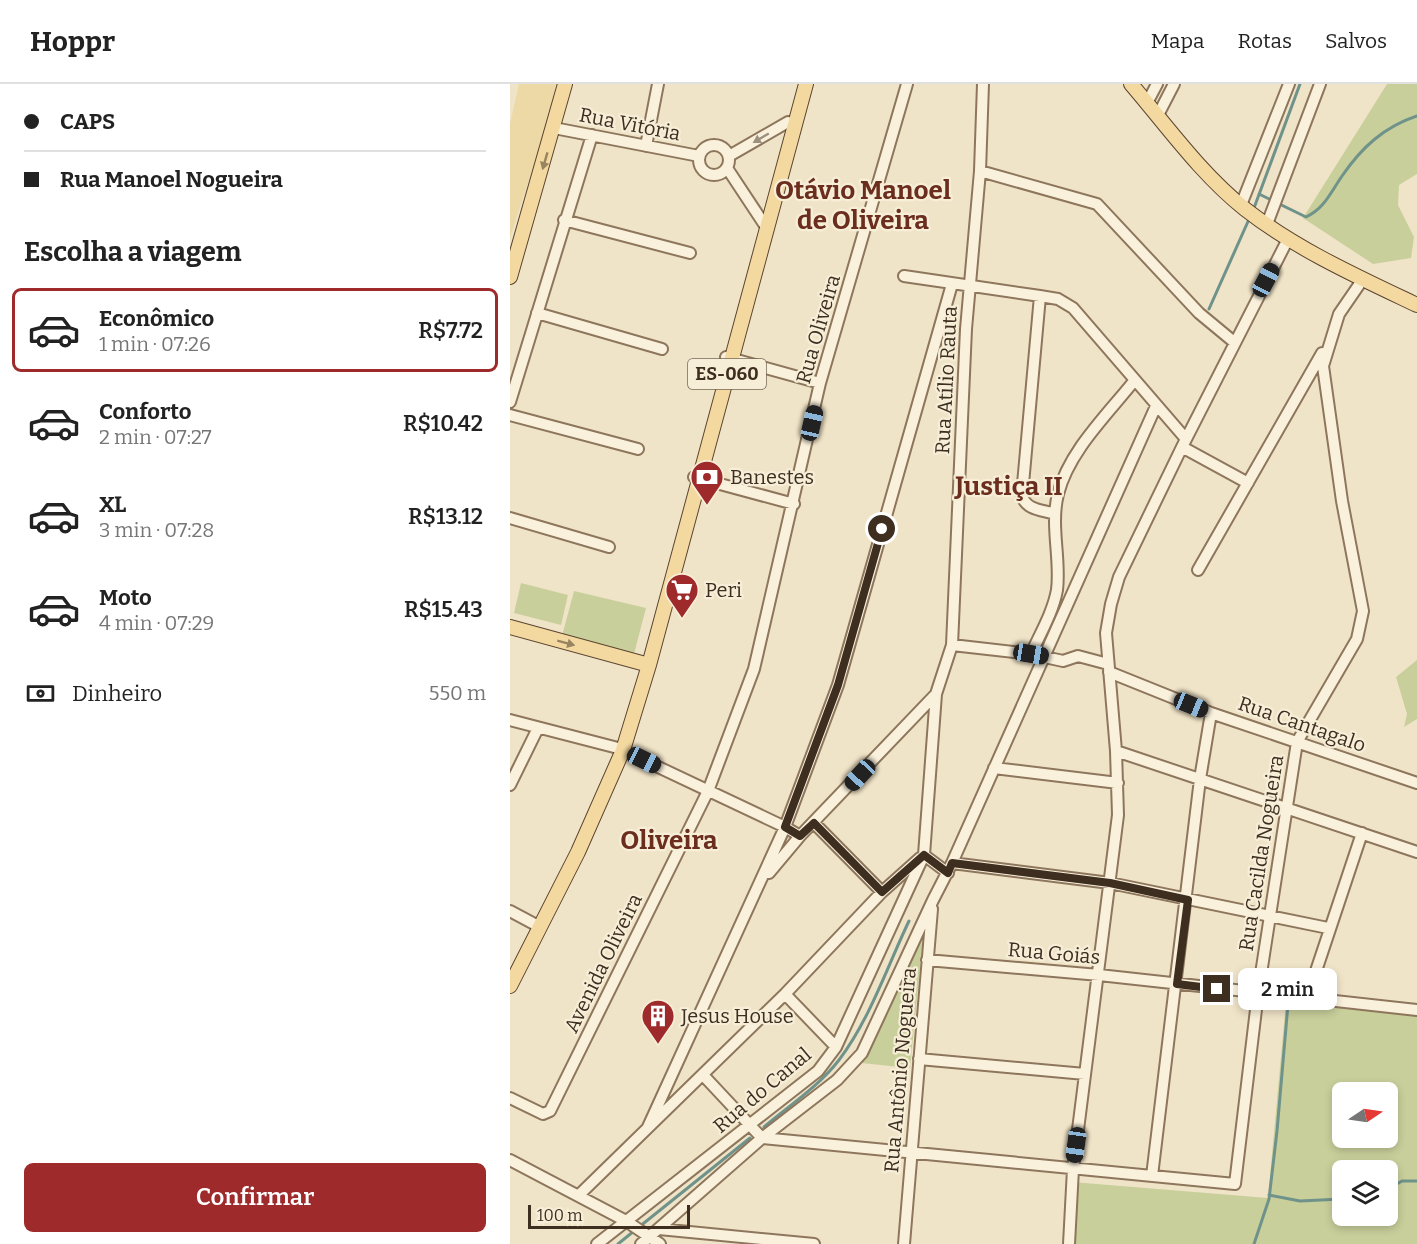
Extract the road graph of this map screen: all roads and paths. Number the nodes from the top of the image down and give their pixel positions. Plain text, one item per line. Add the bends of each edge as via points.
1 (565, 84) edge
2 (658, 84) edge
3 (799, 84) edge
4 (806, 84) edge
5 (907, 84) edge
6 (983, 84) edge
7 (1131, 84) edge
8 (1157, 84) edge
9 (1174, 84) edge
10 (1289, 84) edge
11 (1320, 84) edge
12 (1147, 103) junction
13 (1158, 115) junction
14 (791, 123) junction
15 (554, 128) junction
16 (592, 135) junction
17 (646, 146) junction
18 (699, 156) junction
19 (729, 156) junction
20 (727, 168) junction
21 (980, 171) junction
22 (1243, 207) junction
23 (564, 220) junction
24 (1262, 220) junction
25 (764, 224) junction
26 (1288, 239) junction
27 (690, 253) dead end
28 (904, 276) dead end
29 (510, 278) edge
30 (1362, 279) junction
31 (952, 284) junction
32 (970, 287) junction
33 (1040, 296) junction
34 (1417, 305) edge
35 (537, 314) junction
36 (1234, 342) junction
37 (1327, 345) junction
38 (662, 349) dead end
39 (728, 358) junction
40 (1134, 381) junction
41 (820, 383) junction
42 (510, 402) edge
43 (1156, 406) junction
44 (510, 415) edge
45 (1184, 443) junction
46 (638, 449) dead end
47 (696, 478) junction
48 (1248, 483) junction
49 (794, 504) junction
50 (1055, 514) junction
51 (510, 518) edge
52 (609, 547) dead end
53 (1198, 570) dead end
54 (510, 627) edge
55 (952, 645) junction
56 (1031, 654) junction
57 (1043, 656) junction
58 (647, 664) junction
59 (1108, 668) junction
60 (936, 694) junction
61 (1211, 713) junction
62 (510, 720) edge
63 (538, 728) junction
64 (1297, 742) junction
65 (620, 749) junction
66 (1116, 751) junction
67 (994, 768) junction
68 (1200, 779) junction
69 (1118, 783) junction
70 (1417, 783) edge
71 (510, 784) edge
72 (708, 791) junction
73 (1285, 809) junction
74 (814, 823) junction
75 (785, 827) junction
76 (1362, 833) junction
77 (800, 836) junction
78 (1417, 852) edge
79 (924, 855) junction
80 (950, 868) junction
81 (1110, 883) junction
82 (759, 885) junction
83 (882, 892) junction
84 (933, 900) junction
85 (1188, 900) junction
86 (510, 911) edge
87 (1269, 917) junction
88 (537, 926) junction
89 (1328, 928) junction
90 (927, 960) junction
91 (1099, 975) junction
92 (510, 976) edge
93 (1177, 984) junction
94 (510, 986) edge
95 (1258, 993) junction
96 (784, 994) junction
97 (1307, 998) junction
98 (1417, 1010) edge
99 (836, 1047) junction
100 (919, 1059) junction
101 (1085, 1074) junction
102 (702, 1075) junction
103 (510, 1098) edge
104 (750, 1126) junction
105 (648, 1127) junction
106 (762, 1138) junction
107 (911, 1152) junction
108 (510, 1160) edge
109 (1073, 1169) junction
110 (1152, 1176) junction
111 (579, 1195) junction
112 (629, 1223) junction
113 (649, 1236) edge
114 (597, 1244) edge
115 (660, 1244) edge
116 (814, 1244) edge
117 (904, 1244) edge
118 (1069, 1244) edge

1 - 15 main road
2 - 17 street
3 - 14 main road, ES-060
4 - 14 main road, ES-060
5 - 41 street, Rua Oliveira
6 - 21 street, Rua Atílio Rauta
7 - 12 main road
8 - 12 street
9 - 13 street
10 - 22 street
11 - 24 street via 1280,192
12 - 13 main road
13 - 22 main road
14 -> 19 street
14 - 25 main road, ES-060
15 - 16 street, Rua Vitória
15 -> 29 main road
16 - 17 street, Rua Vitória
16 - 23 street
17 - 18 street, Rua Vitória
18 - 19 street, Rua Vitória via 706,147 717,145
18 - 20 street, Rua Vitória via 700,167 708,174 719,175
19 - 20 street
20 - 25 street
21 - 32 street, Rua Atílio Rauta
21 - 36 street via 1097,204 1199,313
22 - 24 main road
23 - 27 street
23 - 35 street
24 - 26 main road
25 - 39 main road, ES-060
26 - 30 main road
26 - 36 street
28 - 31 street
30 - 34 main road
30 - 37 street via 1339,314
31 - 32 street
31 - 75 street via 838,685
32 - 33 street
32 - 55 street, Rua Atílio Rauta
33 - 40 street via 1058,299 1073,308
33 - 50 street via 1022,495 1026,504
35 - 38 street
35 - 42 street
36 - 45 street
37 - 48 street
37 - 64 street via 1324,386 1363,611 1357,639
39 - 41 street
39 - 47 main road, ES-060
40 - 43 street
40 - 50 street via 1078,451 1065,474
41 - 49 street, Rua Oliveira
43 - 45 street
43 - 57 street, Rua do Canal
44 - 46 street
45 - 48 street
45 - 59 street via 1119,577 1106,633
47 - 49 street
47 - 58 main road, ES-060
48 - 53 street
49 - 72 street, Rua Oliveira via 754,669
50 - 56 street via 1057,588
51 - 52 street
54 -> 58 main road
55 - 56 street, Rua Cantagalo
55 - 60 street, Rua Atílio Rauta
56 - 57 street, Rua Cantagalo
57 - 59 street, Rua Cantagalo via 1063,661 1078,656
57 - 67 street, Rua do Canal
58 - 65 main road, ES-060
59 - 61 street, Rua Cantagalo
59 - 66 street
60 - 74 street
60 - 79 street, Rua Atílio Rauta
61 - 64 street, Rua Cantagalo
61 - 68 street
62 - 63 street
63 - 65 street
63 - 71 street
64 - 70 street, Rua Cantagalo
64 - 73 street, Rua Cacilda Nogueira
65 - 72 street
65 - 88 main road, ES-060
66 - 68 street
66 - 69 street
67 - 69 street
67 - 80 street, Rua do Canal
68 - 73 street
68 - 85 street
69 - 81 street
72 - 75 street
72 - 103 street, Avenida Oliveira via 550,1111 543,1114
73 - 76 street
73 - 87 street, Rua Cacilda Nogueira
74 - 77 street
74 - 83 street
75 - 77 street
75 - 82 street
76 - 78 street
76 - 89 street
77 - 82 street
79 - 80 street
79 - 83 street
79 - 99 street, Rua do Canal
80 - 81 street
80 - 84 street, Rua do Canal
81 - 85 street
81 - 91 street
82 - 105 street
83 - 96 street
84 - 90 street, Rua Antônio Nogueira
84 - 106 street, Rua do Canal via 862,1053 837,1080
85 - 87 street
85 - 93 street
86 - 88 street
87 - 89 street
87 - 95 street, Rua Cacilda Nogueira
88 - 92 main road, ES-060
88 - 94 main road, ES-060
89 - 97 street
90 - 91 street, Rua Goiás
90 - 100 street, Rua Antônio Nogueira
91 - 93 street, Rua Goiás
91 - 101 street
93 - 95 street, Rua Goiás
93 - 110 street
95 - 97 street, Rua Goiás
95 - 110 street, Rua Cacilda Nogueira via 1235,1184
96 - 99 street
96 - 102 street
97 - 98 street, Rua Goiás
99 - 104 street, Rua do Canal via 818,1071
100 - 101 street
100 - 107 street, Rua Antônio Nogueira
101 - 109 street
102 - 104 street
102 - 105 street
104 - 106 street
104 - 112 street, Rua do Canal
105 - 111 street
106 - 107 street
106 - 113 street, Rua do Canal
107 - 109 street
107 - 117 street, Rua Antônio Nogueira
108 - 111 street
109 - 110 street
109 - 118 street
111 - 112 street
112 - 113 street
112 - 114 street, Rua do Canal
113 - 115 street
113 - 116 street

